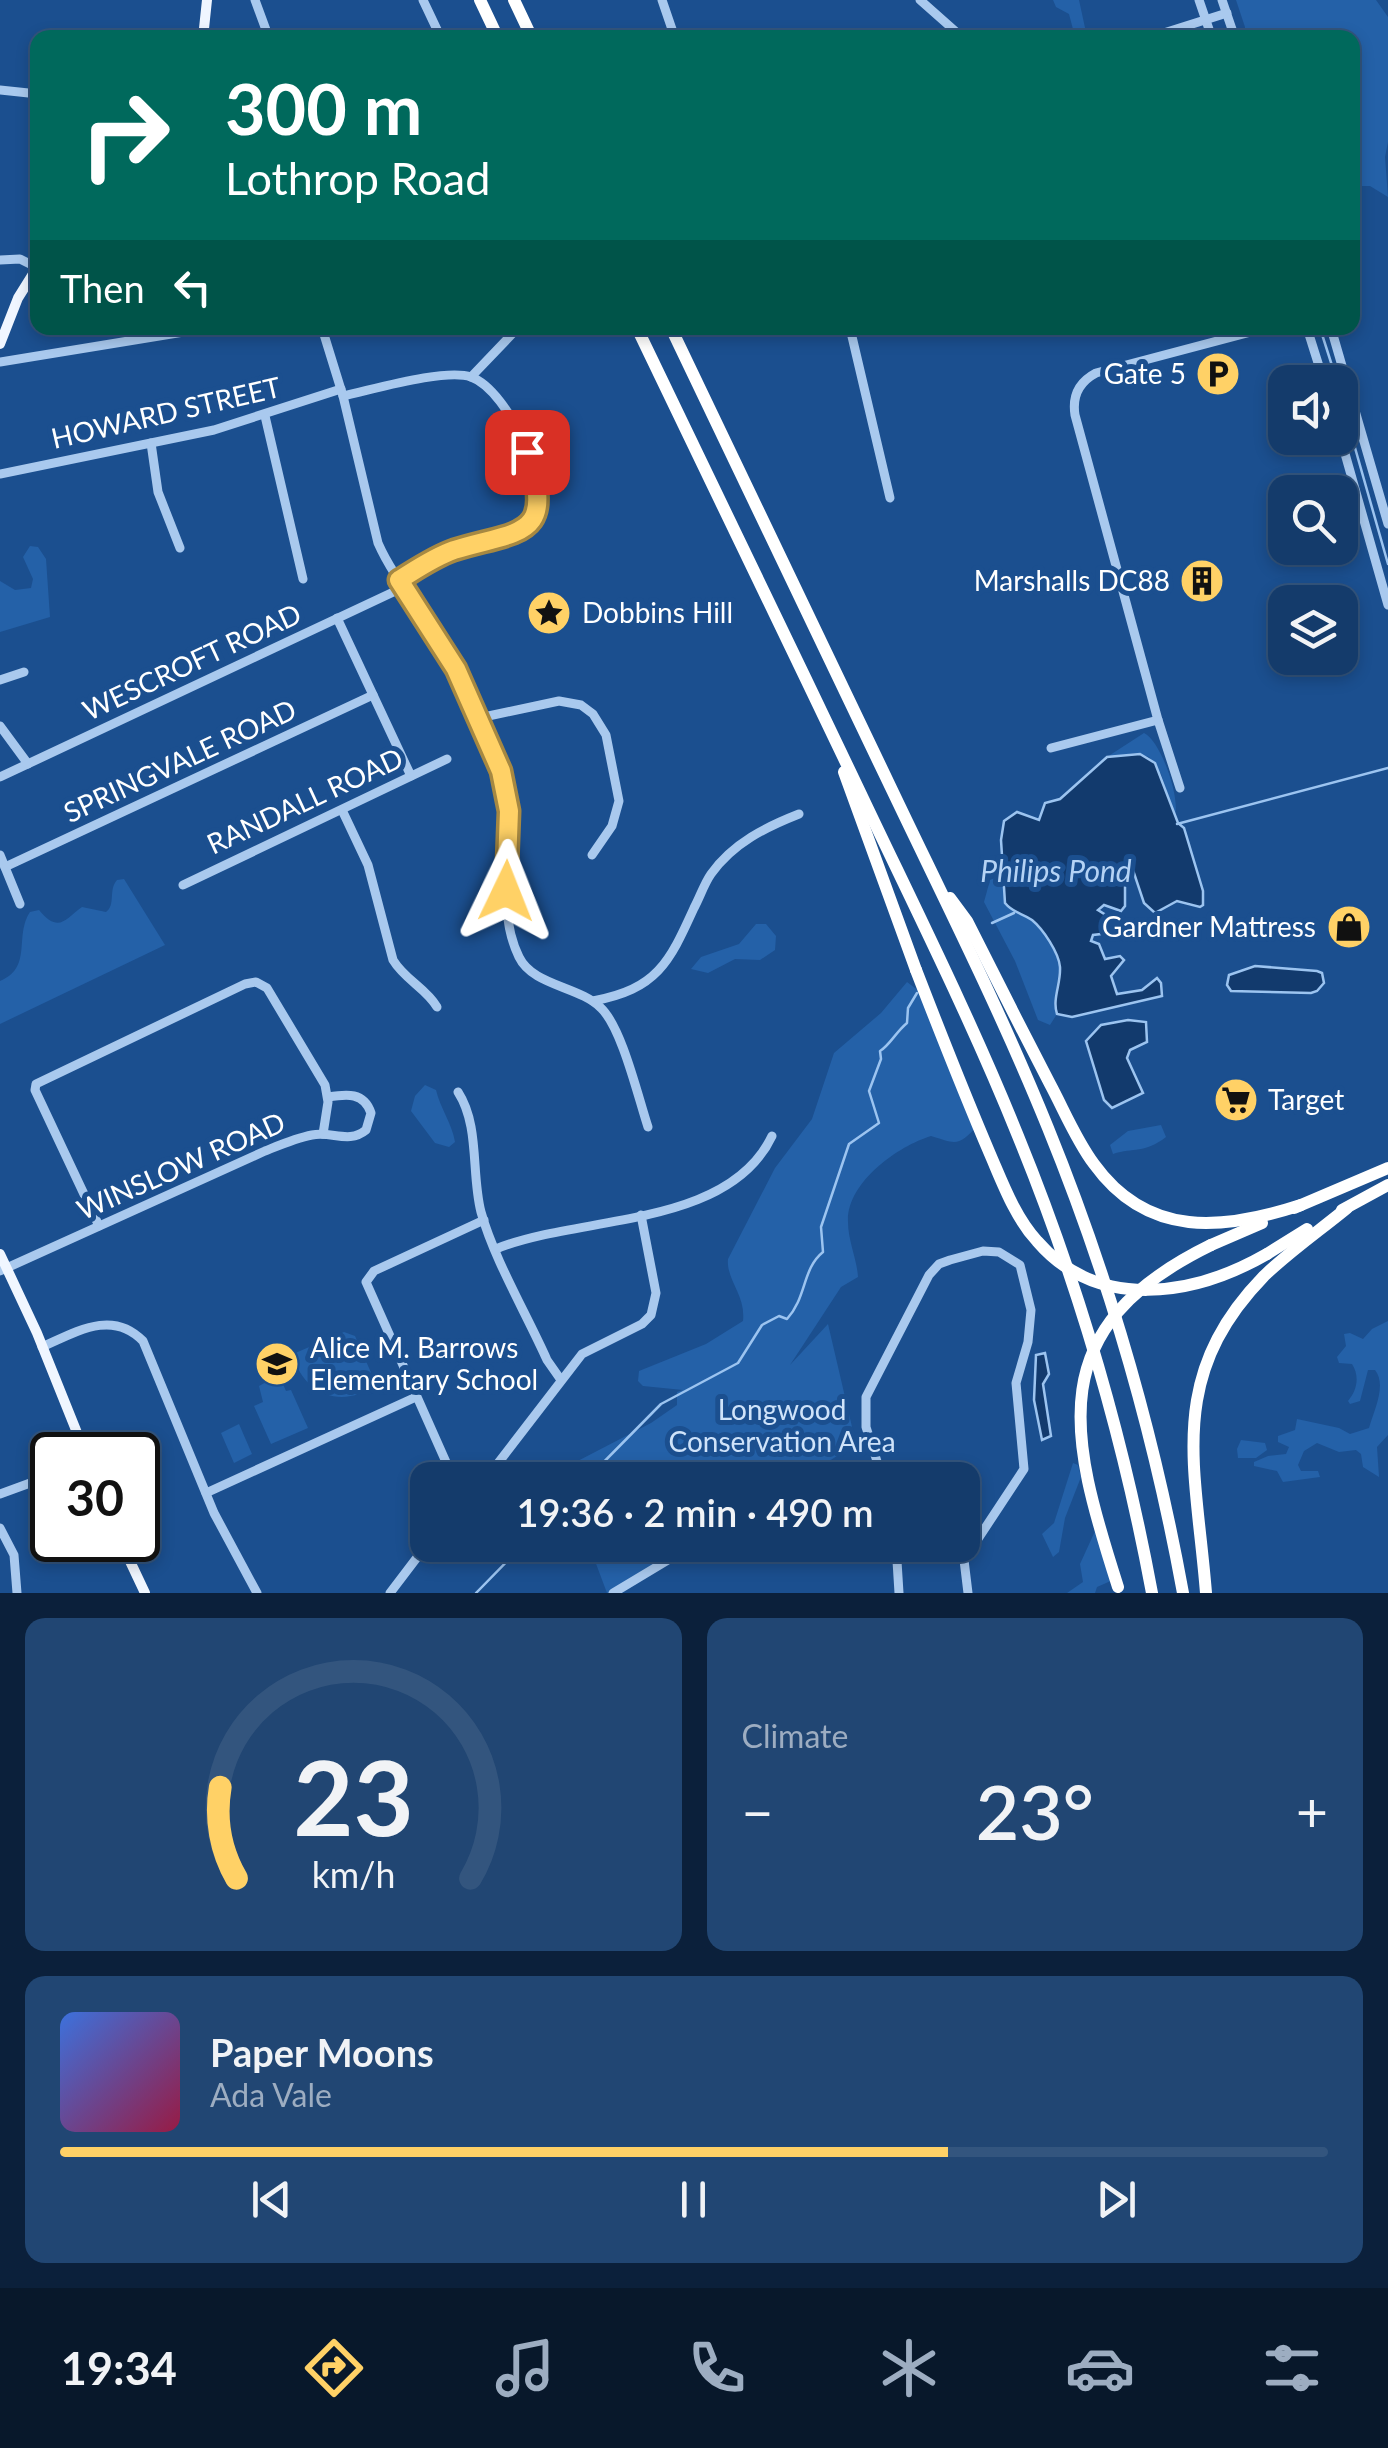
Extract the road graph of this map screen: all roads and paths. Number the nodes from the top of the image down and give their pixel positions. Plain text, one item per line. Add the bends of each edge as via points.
1 (207, 0) edge
2 (255, 0) edge
3 (423, 0) edge
4 (480, 0) edge
5 (514, 0) edge
6 (662, 0) edge
7 (920, 0) edge
8 (1199, 0) edge
9 (1222, 0) edge
10 (1227, 12) junction
11 (1206, 20) junction
12 (204, 30) edge
13 (267, 30) edge
14 (437, 30) edge
15 (494, 30) edge
16 (528, 30) edge
17 (671, 30) edge
18 (953, 30) edge
19 (1174, 30) edge
20 (1209, 30) edge
21 (1233, 30) edge
22 (0, 90) edge
23 (30, 93) edge
24 (0, 260) edge
25 (30, 264) edge
26 (30, 278) edge
27 (165, 335) edge
28 (324, 335) edge
29 (511, 335) edge
30 (640, 335) edge
31 (674, 335) edge
32 (852, 335) edge
33 (1240, 335) edge
34 (1309, 335) edge
35 (1333, 335) edge
36 (0, 344) edge
37 (0, 362) edge
38 (1319, 365) edge
39 (471, 377) junction
40 (342, 393) junction
41 (265, 416) junction
42 (151, 442) junction
43 (1345, 455) edge
44 (0, 474) edge
45 (890, 498) dead end
46 (1388, 524) edge
47 (180, 548) dead end
48 (303, 579) dead end
49 (402, 583) junction
50 (1388, 605) edge
51 (337, 618) junction
52 (24, 672) dead end
53 (0, 680) edge
54 (373, 695) junction
55 (479, 718) junction
56 (1158, 720) junction
57 (0, 726) edge
58 (833, 736) junction
59 (1050, 748) dead end
60 (447, 759) dead end
61 (28, 764) junction
62 (411, 776) junction
63 (0, 778) edge
64 (1180, 788) dead end
65 (342, 810) junction
66 (800, 814) dead end
67 (0, 855) edge
68 (592, 855) dead end
69 (6, 867) junction
70 (930, 868) junction
71 (183, 884) dead end
72 (20, 904) dead end
73 (594, 1001) junction
74 (437, 1007) dead end
75 (458, 1092) dead end
76 (328, 1097) junction
77 (648, 1128) dead end
78 (323, 1134) junction
79 (772, 1136) dead end
80 (1388, 1168) edge
81 (1388, 1185) edge
82 (1301, 1205) junction
83 (1347, 1208) junction
84 (641, 1215) junction
85 (484, 1220) junction
86 (99, 1226) junction
87 (496, 1248) junction
88 (0, 1254) edge
89 (4, 1270) edge
90 (42, 1347) junction
91 (561, 1380) junction
92 (416, 1397) junction
93 (77, 1432) edge
94 (446, 1462) edge
95 (499, 1462) edge
96 (877, 1462) edge
97 (30, 1483) edge
98 (206, 1493) junction
99 (0, 1494) edge
100 (0, 1528) edge
101 (980, 1535) edge
102 (130, 1562) edge
103 (414, 1562) edge
104 (664, 1562) edge
105 (897, 1562) edge
106 (964, 1562) edge
107 (1119, 1590) edge
108 (17, 1593) edge
109 (144, 1593) edge
110 (257, 1593) edge
111 (390, 1593) edge
112 (614, 1593) edge
113 (899, 1593) edge
114 (968, 1593) edge
115 (1152, 1593) edge
116 (1183, 1593) edge
117 (1206, 1593) edge

1 - 12 main road
2 - 13 street
3 - 14 street
4 - 15 highway
5 - 16 highway
6 - 17 street
7 - 18 street
8 - 11 street
9 - 10 street
10 - 11 street
10 - 21 street
11 - 19 street
11 - 20 street
22 - 23 street
24 - 25 street
26 - 36 main road
27 - 37 street
28 - 40 street
29 - 39 street
30 - 58 highway
31 - 70 highway
32 - 45 street
33 - 56 street via 1096,373 1075,397
34 - 38 street
35 - 46 street
39 - 40 street, HOWARD STREET
39 - 49 street, WESCROFT ROAD via 491,391 520,437 536,486 535,514 520,533 442,554
40 - 41 street, HOWARD STREET
40 - 49 street via 375,532
41 - 42 street, HOWARD STREET
41 - 48 street
42 - 44 street, HOWARD STREET
42 - 47 street via 158,492
43 - 50 street
49 - 51 street, WESCROFT ROAD
49 - 55 street
51 - 54 street
51 - 61 street, WESCROFT ROAD
52 - 53 street
54 - 62 street
54 - 69 street, SPRINGVALE ROAD
55 - 68 street via 566,701 598,720 618,801 612,826
55 - 73 street via 506,791 506,891 520,959 531,971
56 - 59 street
56 - 64 street
57 - 61 street
58 - 83 highway, bridge via 916,970 1006,1188 1031,1234 1058,1261 1103,1285 1149,1291 1210,1280
58 - 115 highway via 982,1050 1039,1189 1100,1372
60 - 62 street, RANDALL ROAD
61 - 63 street, WESCROFT ROAD
62 - 65 street, RANDALL ROAD
65 - 71 street, RANDALL ROAD
65 - 74 street via 368,865 393,960
66 - 73 street via 754,834 715,869 658,975 632,991
67 - 69 street
69 - 72 street
70 - 82 highway via 966,920 1090,1158 1113,1186 1148,1210 1196,1224 1251,1220
70 - 116 highway via 1016,1050 1087,1232 1144,1418
73 - 77 street via 613,1024
75 - 85 street via 469,1117
76 - 78 street
76 - 78 street, WINSLOW ROAD via 360,1097 370,1122 354,1138
76 - 86 street via 267,988 256,982 38,1081 35,1090
78 - 86 street, WINSLOW ROAD via 239,1161
79 - 84 street via 758,1158 715,1192
80 - 82 highway
81 - 83 highway
82 - 107 highway, bridge via 1169,1267 1134,1293 1105,1328 1087,1368 1082,1458
83 - 117 highway via 1262,1279 1204,1366 1193,1429
84 - 87 street
84 - 91 street via 654,1310 642,1324 588,1350
85 - 87 street
85 - 92 street via 367,1280
86 - 89 street, WINSLOW ROAD
87 - 91 street
88 - 89 main road
89 - 90 main road
90 - 93 main road
90 - 98 street via 102,1324 139,1336
91 - 95 street
92 - 94 street
92 - 98 street
96 - 101 street via 865,1402 930,1274 939,1264 983,1251 1013,1258 1032,1317 1016,1383 1024,1466
97 - 99 street
98 - 110 street
100 - 108 street via 14,1555
102 - 109 main road
103 - 111 street
104 - 112 street
105 - 113 street
106 - 114 street

